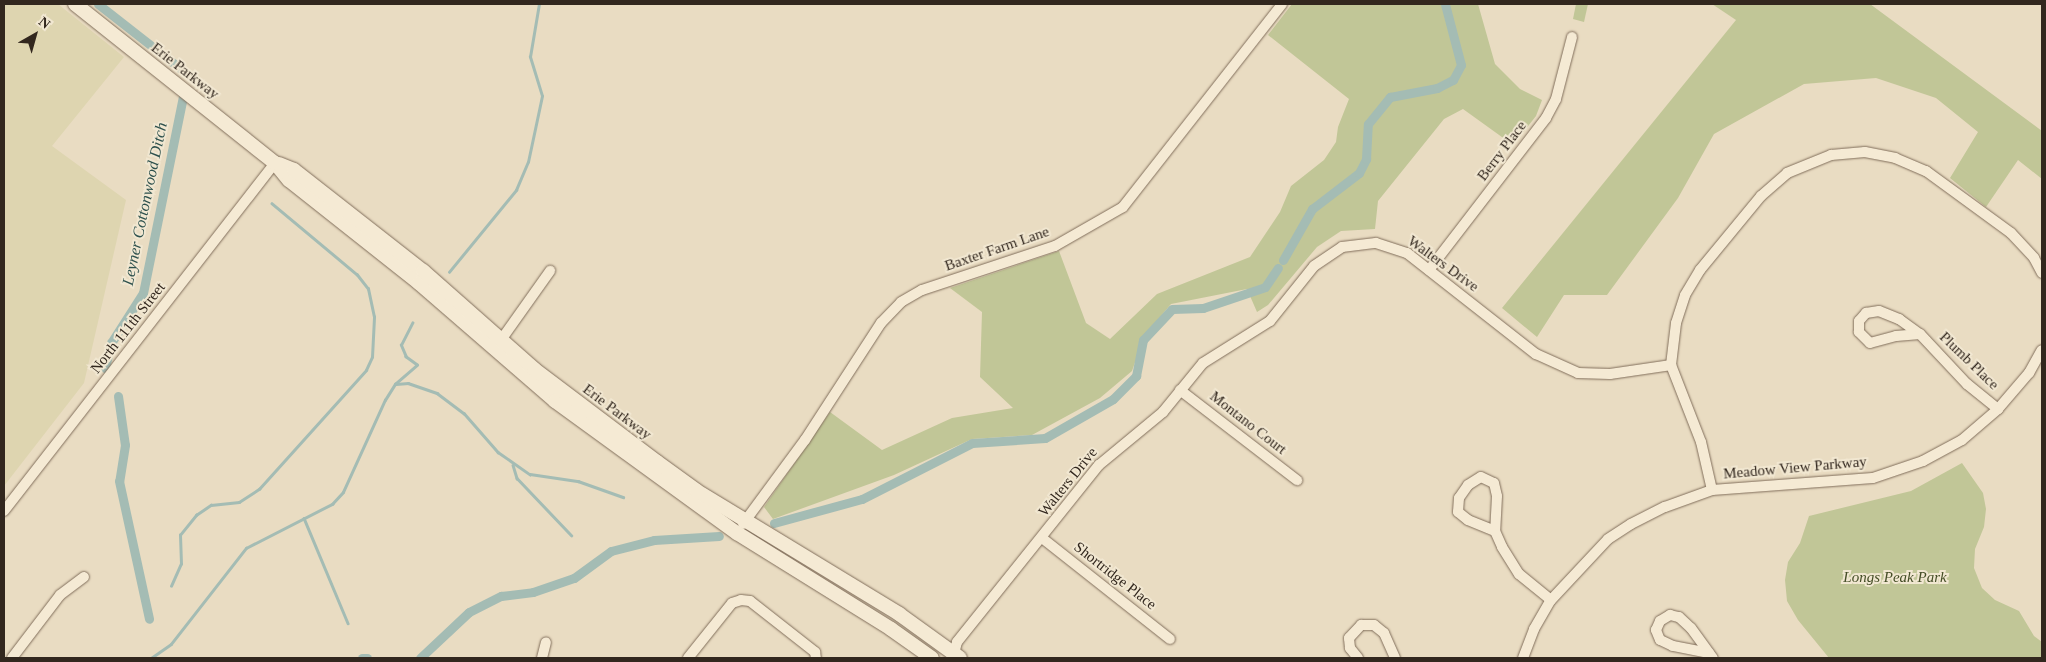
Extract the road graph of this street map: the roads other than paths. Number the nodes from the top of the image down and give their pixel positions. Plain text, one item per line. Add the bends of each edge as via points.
1 (75, 4) edge
2 (1282, 4) edge
3 (1572, 37) dead end
4 (276, 163) junction
5 (1429, 270) junction
6 (550, 271) dead end
7 (2042, 273) edge
8 (1920, 334) junction
9 (502, 340) junction
10 (2042, 350) edge
11 (1671, 364) junction
12 (1180, 390) junction
13 (1998, 409) junction
14 (1298, 480) dead end
15 (1712, 490) junction
16 (4, 511) edge
17 (745, 521) junction
18 (1495, 530) junction
19 (737, 533) junction
20 (1042, 538) junction
21 (84, 577) dead end
22 (1551, 600) junction
23 (1170, 638) dead end
24 (546, 642) dead end
25 (954, 650) edge
26 (1711, 655) edge
27 (12, 658) edge
28 (542, 658) edge
29 (688, 658) edge
30 (816, 658) edge
31 (932, 658) edge
32 (1358, 658) edge
33 (1395, 658) edge
34 (1523, 658) edge

1 - 4 main road, Erie Parkway
2 - 17 street, Baxter Farm Lane via 1122,207 1055,246 922,290 901,302 882,323 805,440
3 - 5 street, Berry Place via 1556,99 1546,118
4 - 9 main road, Erie Parkway via 294,170 330,198 423,271
4 - 16 street, North 111th Street
4 - 19 main road, Erie Parkway via 289,180 419,283 555,401
5 - 11 street, Walters Drive via 1536,354 1578,374 1610,374
5 - 12 street, Walters Drive via 1393,246 1360,242 1342,247 1314,266 1270,320 1203,363
6 - 9 street
7 - 11 street, Meadow View Parkway via 2034,258 2011,233 1926,171 1896,158 1865,152 1831,155 1801,165 1773,184 1700,270 1685,295 1676,323
8 - 8 street, Plumb Place via 1899,319 1879,311 1866,313 1859,321 1860,332 1870,343
8 - 13 street, Plumb Place via 1967,384
9 - 17 main road, Erie Parkway via 562,392
10 - 13 street, Meadow View Parkway via 2029,373
11 - 15 street, Meadow View Parkway via 1701,442
12 - 14 street, Montano Court
12 - 20 street, Walters Drive via 1163,412 1099,465
13 - 15 street, Meadow View Parkway via 1952,446 1923,461 1874,478
15 - 22 street, Meadow View Parkway via 1665,507 1608,539
17 - 19 street, Baxter Farm Lane
17 - 25 main road, Erie Parkway
18 - 18 street via 1498,496 1494,483 1481,477 1468,485 1459,498 1458,512 1468,520
18 - 22 street via 1519,574
19 - 31 main road, Erie Parkway
20 - 23 street, Shortridge Place
20 - 25 street, Walters Drive
21 - 27 street via 60,596
22 - 34 street, Meadow View Parkway via 1534,629
24 - 28 street
26 - 26 street via 1660,640 1656,630 1660,620 1670,615 1679,617
29 - 30 street via 732,603 741,600 750,600 815,652
32 - 33 street via 1350,648 1349,638 1361,624 1374,625 1384,633

